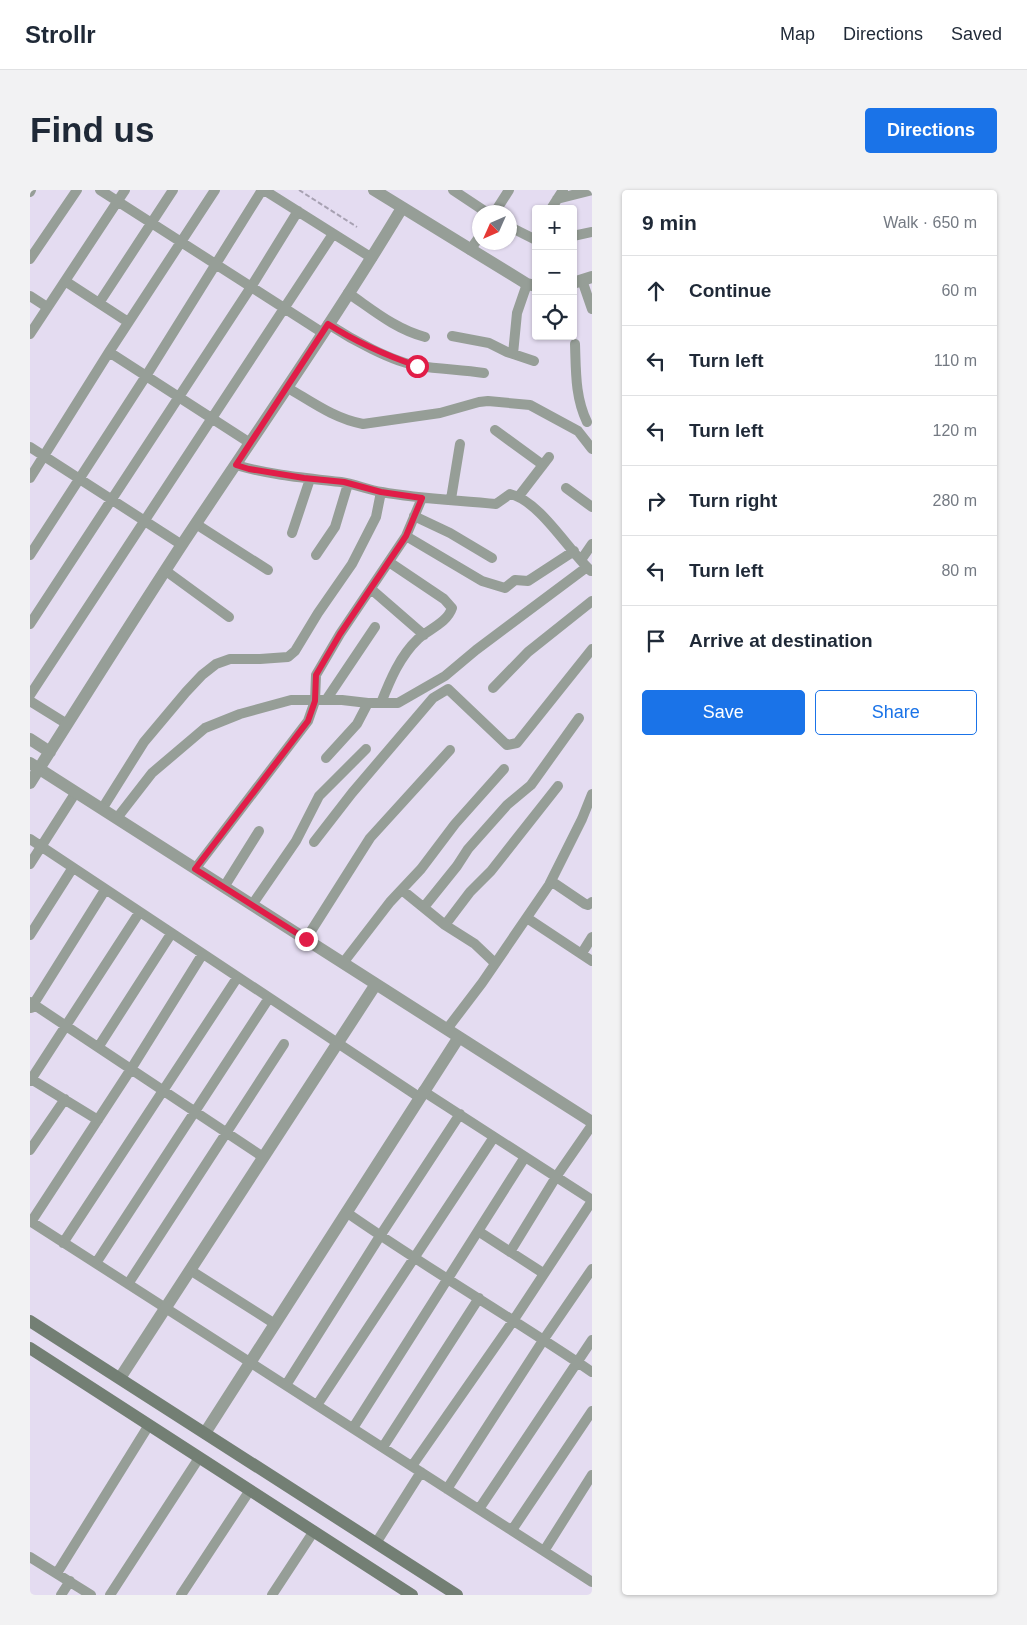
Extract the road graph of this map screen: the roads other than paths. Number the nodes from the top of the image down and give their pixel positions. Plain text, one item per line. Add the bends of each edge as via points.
1 (77, 190) edge
2 (100, 190) edge
3 (125, 190) edge
4 (172, 190) edge
5 (215, 190) edge
6 (263, 190) edge
7 (374, 190) edge
8 (453, 190) edge
9 (563, 190) edge
10 (592, 190) edge
11 (507, 191) edge
12 (557, 199) junction
13 (117, 201) junction
14 (476, 205) edge
15 (499, 205) edge
16 (553, 205) edge
17 (402, 208) junction
18 (298, 211) junction
19 (151, 223) junction
20 (517, 230) edge
21 (592, 232) edge
22 (333, 234) junction
23 (577, 235) edge
24 (532, 236) edge
25 (182, 242) junction
26 (472, 247) edge
27 (470, 250) junction
28 (372, 258) junction
29 (30, 259) edge
30 (216, 265) junction
31 (582, 280) edge
32 (65, 281) junction
33 (531, 285) edge
34 (250, 287) junction
35 (348, 293) junction
36 (30, 296) edge
37 (98, 303) junction
38 (47, 307) junction
39 (283, 308) junction
40 (592, 309) edge
41 (128, 322) junction
42 (325, 328) junction
43 (30, 334) edge
44 (452, 336) dead end
45 (424, 337) dead end
46 (575, 344) dead end
47 (109, 352) junction
48 (513, 354) junction
49 (534, 361) dead end
50 (484, 372) dead end
51 (146, 376) junction
52 (288, 388) junction
53 (178, 397) junction
54 (212, 418) junction
55 (590, 421) edge
56 (572, 428) junction
57 (495, 430) dead end
58 (250, 443) junction
59 (460, 444) dead end
60 (30, 447) edge
61 (592, 449) edge
62 (44, 456) junction
63 (236, 465) junction
64 (30, 478) edge
65 (79, 479) junction
66 (310, 479) junction
67 (348, 484) junction
68 (566, 488) dead end
69 (381, 492) junction
70 (520, 496) junction
71 (422, 498) junction
72 (451, 499) junction
73 (112, 500) junction
74 (592, 508) edge
75 (414, 516) junction
76 (144, 520) junction
77 (196, 524) junction
78 (292, 533) dead end
79 (406, 536) junction
80 (592, 544) edge
81 (182, 545) junction
82 (574, 551) junction
83 (30, 555) edge
84 (316, 555) dead end
85 (492, 558) dead end
86 (389, 562) junction
87 (587, 566) edge
88 (268, 570) dead end
89 (166, 571) junction
90 (371, 589) junction
91 (592, 601) edge
92 (229, 617) dead end
93 (30, 624) edge
94 (375, 627) dead end
95 (424, 635) junction
96 (592, 648) edge
97 (493, 688) dead end
98 (30, 695) edge
99 (320, 700) junction
100 (30, 701) edge
101 (381, 702) junction
102 (368, 703) junction
103 (579, 718) dead end
104 (67, 724) junction
105 (30, 739) edge
106 (366, 749) dead end
107 (450, 750) dead end
108 (50, 752) junction
109 (326, 758) dead end
110 (34, 766) edge
111 (504, 769) dead end
112 (30, 783) edge
113 (558, 786) dead end
114 (76, 792) junction
115 (592, 794) edge
116 (102, 809) junction
117 (117, 818) junction
118 (259, 831) dead end
119 (30, 839) edge
120 (314, 842) dead end
121 (41, 846) junction
122 (30, 864) edge
123 (72, 869) junction
124 (195, 869) junction
125 (551, 881) junction
126 (224, 887) junction
127 (105, 890) junction
128 (402, 890) junction
129 (592, 902) edge
130 (252, 905) junction
131 (424, 907) junction
132 (139, 913) junction
133 (527, 918) junction
134 (445, 925) junction
135 (170, 934) junction
136 (30, 935) edge
137 (592, 937) edge
138 (306, 939) junction
139 (582, 954) junction
140 (202, 955) junction
141 (592, 961) edge
142 (344, 963) junction
143 (495, 963) junction
144 (238, 978) junction
145 (376, 984) junction
146 (269, 998) junction
147 (31, 1005) edge
148 (65, 1025) junction
149 (447, 1029) junction
150 (459, 1037) junction
151 (336, 1043) junction
152 (284, 1044) dead end
153 (99, 1046) junction
154 (131, 1069) junction
155 (31, 1080) edge
156 (163, 1091) junction
157 (421, 1094) junction
158 (65, 1099) junction
159 (194, 1111) junction
160 (460, 1114) junction
161 (98, 1120) junction
162 (592, 1123) edge
163 (226, 1132) junction
164 (494, 1136) junction
165 (30, 1150) edge
166 (263, 1157) junction
167 (525, 1157) junction
168 (556, 1177) junction
169 (592, 1200) edge
170 (346, 1212) junction
171 (31, 1222) edge
172 (478, 1231) junction
173 (380, 1236) junction
174 (63, 1242) junction
175 (510, 1252) junction
176 (414, 1258) junction
177 (96, 1263) junction
178 (592, 1269) edge
179 (190, 1270) junction
180 (543, 1273) junction
181 (447, 1278) junction
182 (128, 1284) junction
183 (479, 1298) junction
184 (165, 1308) junction
185 (30, 1321) edge
186 (513, 1321) junction
187 (274, 1324) junction
188 (544, 1339) junction
189 (592, 1340) edge
190 (30, 1348) edge
191 (250, 1362) junction
192 (578, 1362) junction
193 (592, 1372) edge
194 (120, 1378) junction
195 (286, 1385) junction
196 (317, 1405) junction
197 (592, 1410) edge
198 (149, 1425) junction
199 (353, 1428) junction
200 (205, 1433) junction
201 (383, 1447) junction
202 (200, 1458) junction
203 (417, 1469) junction
204 (592, 1475) edge
205 (447, 1488) junction
206 (250, 1490) junction
207 (479, 1509) junction
208 (512, 1530) junction
209 (314, 1531) junction
210 (376, 1543) junction
211 (544, 1551) junction
212 (30, 1556) edge
213 (57, 1573) junction
214 (70, 1582) junction
215 (592, 1582) edge
216 (61, 1595) edge
217 (91, 1595) edge
218 (110, 1595) edge
219 (182, 1595) edge
220 (272, 1595) edge
221 (412, 1595) edge
222 (457, 1595) edge

1 - 29 street
2 - 13 street
3 - 13 street
4 - 19 street
5 - 25 street
6 - 18 street
6 - 30 street
7 - 17 street
8 - 14 street
9 - 12 street
10 - 12 street
11 - 15 street
12 - 16 street
13 - 19 street
13 - 32 street
17 - 27 street
17 - 28 street
18 - 22 street
18 - 34 street
19 - 25 street
19 - 37 street
20 - 24 street
21 - 23 street
22 - 28 street
22 - 39 street
25 - 30 street
25 - 41 street
26 - 27 street
27 - 33 street
28 - 35 street
30 - 34 street
30 - 51 street
31 - 40 street
32 - 37 street
32 - 38 street
33 - 48 street via 517,313
34 - 39 street
34 - 53 street
35 - 42 street
35 - 45 street via 402,329
36 - 38 street
37 - 41 street
38 - 43 street
39 - 42 street
39 - 54 street
41 - 47 street
42 - 50 street via 417,366
42 - 52 street
44 - 48 street via 489,343
46 - 55 street via 580,407
47 - 51 street
47 - 62 street
48 - 49 street
51 - 53 street
51 - 65 street
52 - 56 street via 336,416 363,424 440,413 488,401 530,405
52 - 58 street
53 - 54 street
53 - 73 street
54 - 58 street
54 - 76 street
55 - 56 street
56 - 61 street
57 - 70 street via 546,461
58 - 63 street
59 - 72 street
60 - 62 street
62 - 64 street
62 - 65 street
63 - 66 street
63 - 77 street
65 - 73 street
65 - 83 street
66 - 67 street
66 - 78 street
67 - 69 street
67 - 84 street via 335,527
68 - 74 street
69 - 71 street
69 - 116 street via 376,517 352,564 295,650 288,657 230,658 202,675 144,742
70 - 72 street via 510,494 496,504
70 - 82 street
71 - 72 street
71 - 75 street
73 - 76 street
73 - 93 street
75 - 79 street
75 - 85 street
76 - 81 street
76 - 98 street
77 - 81 street
77 - 88 street
79 - 82 street via 482,581 505,588 515,580 528,580
79 - 86 street
80 - 87 street
81 - 89 street
82 - 87 street
86 - 90 street
86 - 95 street via 444,598 452,608 450,615
87 - 101 street via 445,676 398,703
89 - 92 street
89 - 104 street
90 - 95 street
90 - 99 street via 316,675
91 - 97 street via 528,652
94 - 99 street
95 - 101 street via 392,675
96 - 120 street via 516,743 507,745 448,689 433,698
99 - 102 street
99 - 117 street via 291,700 205,728 152,773
99 - 124 street via 308,721
100 - 104 street
101 - 102 street
102 - 109 street via 357,724
103 - 131 street via 531,785 507,805 468,849
104 - 108 street
105 - 108 street
106 - 130 street via 318,796 296,841
107 - 138 street via 370,838
108 - 110 street
110 - 112 street
110 - 114 street
111 - 128 street
113 - 134 street
114 - 116 street
114 - 121 street
115 - 125 street
116 - 117 street
117 - 124 street
118 - 126 street
119 - 121 street
121 - 122 street
121 - 123 street
123 - 127 street
123 - 136 street
124 - 126 street
125 - 129 street via 585,904
125 - 133 street
126 - 130 street
127 - 132 street
127 - 147 street
128 - 131 street
128 - 142 street
130 - 138 street
131 - 134 street
132 - 135 street
132 - 148 street
133 - 139 street
133 - 143 street
134 - 143 street via 475,944
135 - 140 street
135 - 153 street
137 - 139 street
138 - 142 street
139 - 141 street
140 - 144 street
140 - 154 street
142 - 145 street
143 - 149 street
144 - 146 street
144 - 156 street
145 - 149 street
145 - 151 street
146 - 151 street
146 - 159 street
147 - 148 street
148 - 153 street
148 - 155 street
149 - 150 street
150 - 157 street
150 - 162 street
151 - 157 street
151 - 166 street
152 - 163 street
153 - 154 street
154 - 156 street
154 - 161 street
155 - 158 street
156 - 159 street
156 - 174 street
157 - 160 street
157 - 170 street
158 - 161 street
158 - 165 street
159 - 163 street
159 - 177 street
160 - 164 street
160 - 173 street
161 - 171 street
162 - 168 street
163 - 166 street
163 - 182 street
164 - 167 street
164 - 176 street
166 - 179 street
167 - 168 street
167 - 172 street
168 - 169 street
168 - 175 street
169 - 180 street
170 - 173 street
170 - 187 street
171 - 174 street
172 - 175 street
172 - 181 street
173 - 176 street
173 - 195 street
174 - 177 street
175 - 180 street
176 - 181 street
176 - 196 street
177 - 182 street
178 - 188 street
179 - 184 street
179 - 187 street
180 - 186 street
181 - 183 street
181 - 199 street
182 - 184 street
183 - 186 street
183 - 201 street
184 - 191 street
184 - 194 street
185 - 194 main road
186 - 188 street
186 - 203 street
187 - 191 street
188 - 192 street
188 - 205 street
189 - 192 street
190 - 198 main road
191 - 195 street
191 - 200 street
192 - 193 street
192 - 207 street
194 - 200 main road
195 - 196 street
196 - 199 street
197 - 208 street
198 - 202 main road
198 - 213 street
199 - 201 street
200 - 210 main road
201 - 203 street
202 - 206 main road
202 - 218 street
203 - 205 street
203 - 210 street
204 - 211 street
205 - 207 street
206 - 209 main road
206 - 219 street
207 - 208 street
208 - 211 street
209 - 220 street
209 - 221 main road
210 - 222 main road
211 - 215 street
212 - 213 street
213 - 214 street
214 - 216 street
214 - 217 street

